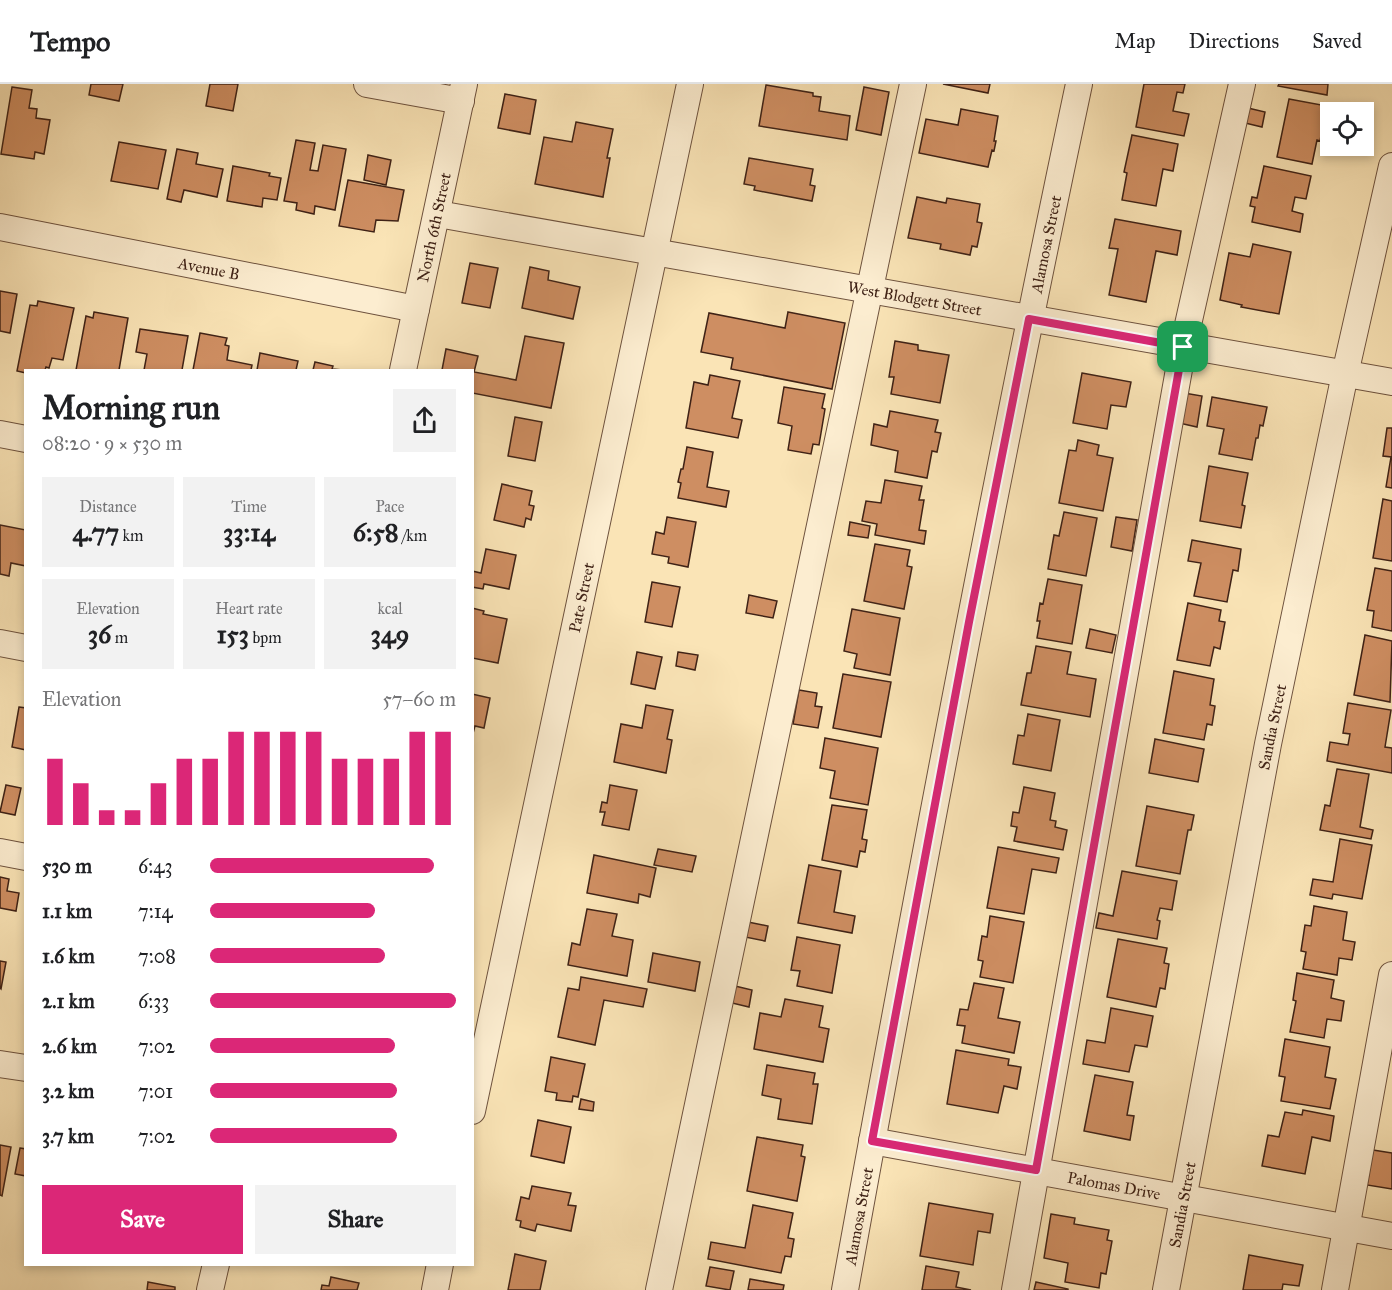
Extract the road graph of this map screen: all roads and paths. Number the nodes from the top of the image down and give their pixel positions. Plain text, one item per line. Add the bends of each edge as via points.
1 (367, 84) edge
2 (690, 84) edge
3 (913, 84) edge
4 (1078, 84) edge
5 (1242, 84) edge
6 (463, 93) edge
7 (1392, 166) edge
8 (438, 214) junction
9 (0, 227) edge
10 (655, 251) junction
11 (868, 291) junction
12 (417, 309) junction
13 (1029, 319) junction
14 (1183, 347) junction
15 (403, 369) edge
16 (1345, 374) junction
17 (1392, 382) edge
18 (0, 434) edge
19 (24, 439) edge
20 (0, 643) edge
21 (24, 648) edge
22 (0, 852) edge
23 (24, 856) edge
24 (1392, 975) edge
25 (0, 1064) edge
26 (24, 1068) edge
27 (474, 1102) edge
28 (872, 1141) junction
29 (1036, 1170) junction
30 (1182, 1198) junction
31 (1346, 1227) junction
32 (1392, 1236) edge
33 (216, 1266) edge
34 (440, 1266) edge
35 (210, 1290) edge
36 (435, 1290) edge
37 (659, 1290) edge
38 (845, 1290) edge
39 (1015, 1290) edge
40 (1166, 1290) edge
41 (1335, 1290) edge

1 - 6 street
2 - 10 street, Pate Street
3 - 11 street
4 - 13 street, Alamosa Street
5 - 14 street
6 - 8 street, North 6th Street
7 - 16 street, Sandia Street
8 - 10 street, West Blodgett Street
8 - 12 street, North 6th Street
9 - 12 street, Avenue B
10 - 11 street, West Blodgett Street
10 - 27 street, Pate Street
11 - 13 street, West Blodgett Street
11 - 37 street
12 - 15 street, North 6th Street
13 - 14 street, West Blodgett Street
13 - 28 street, Alamosa Street
14 - 16 street, West Blodgett Street
14 - 29 street
16 - 17 street, West Blodgett Street
16 - 30 street, Sandia Street via 1268,744
18 - 19 street
20 - 21 street
22 - 23 street
24 - 31 street
25 - 26 street
28 - 29 street, Palomas Drive
28 - 38 street, Alamosa Street
29 - 30 street, Palomas Drive
29 - 39 street
30 - 31 street, Palomas Drive
30 - 40 street, Sandia Street
31 - 32 street, Palomas Drive
31 - 41 street
33 - 35 street
34 - 36 street

